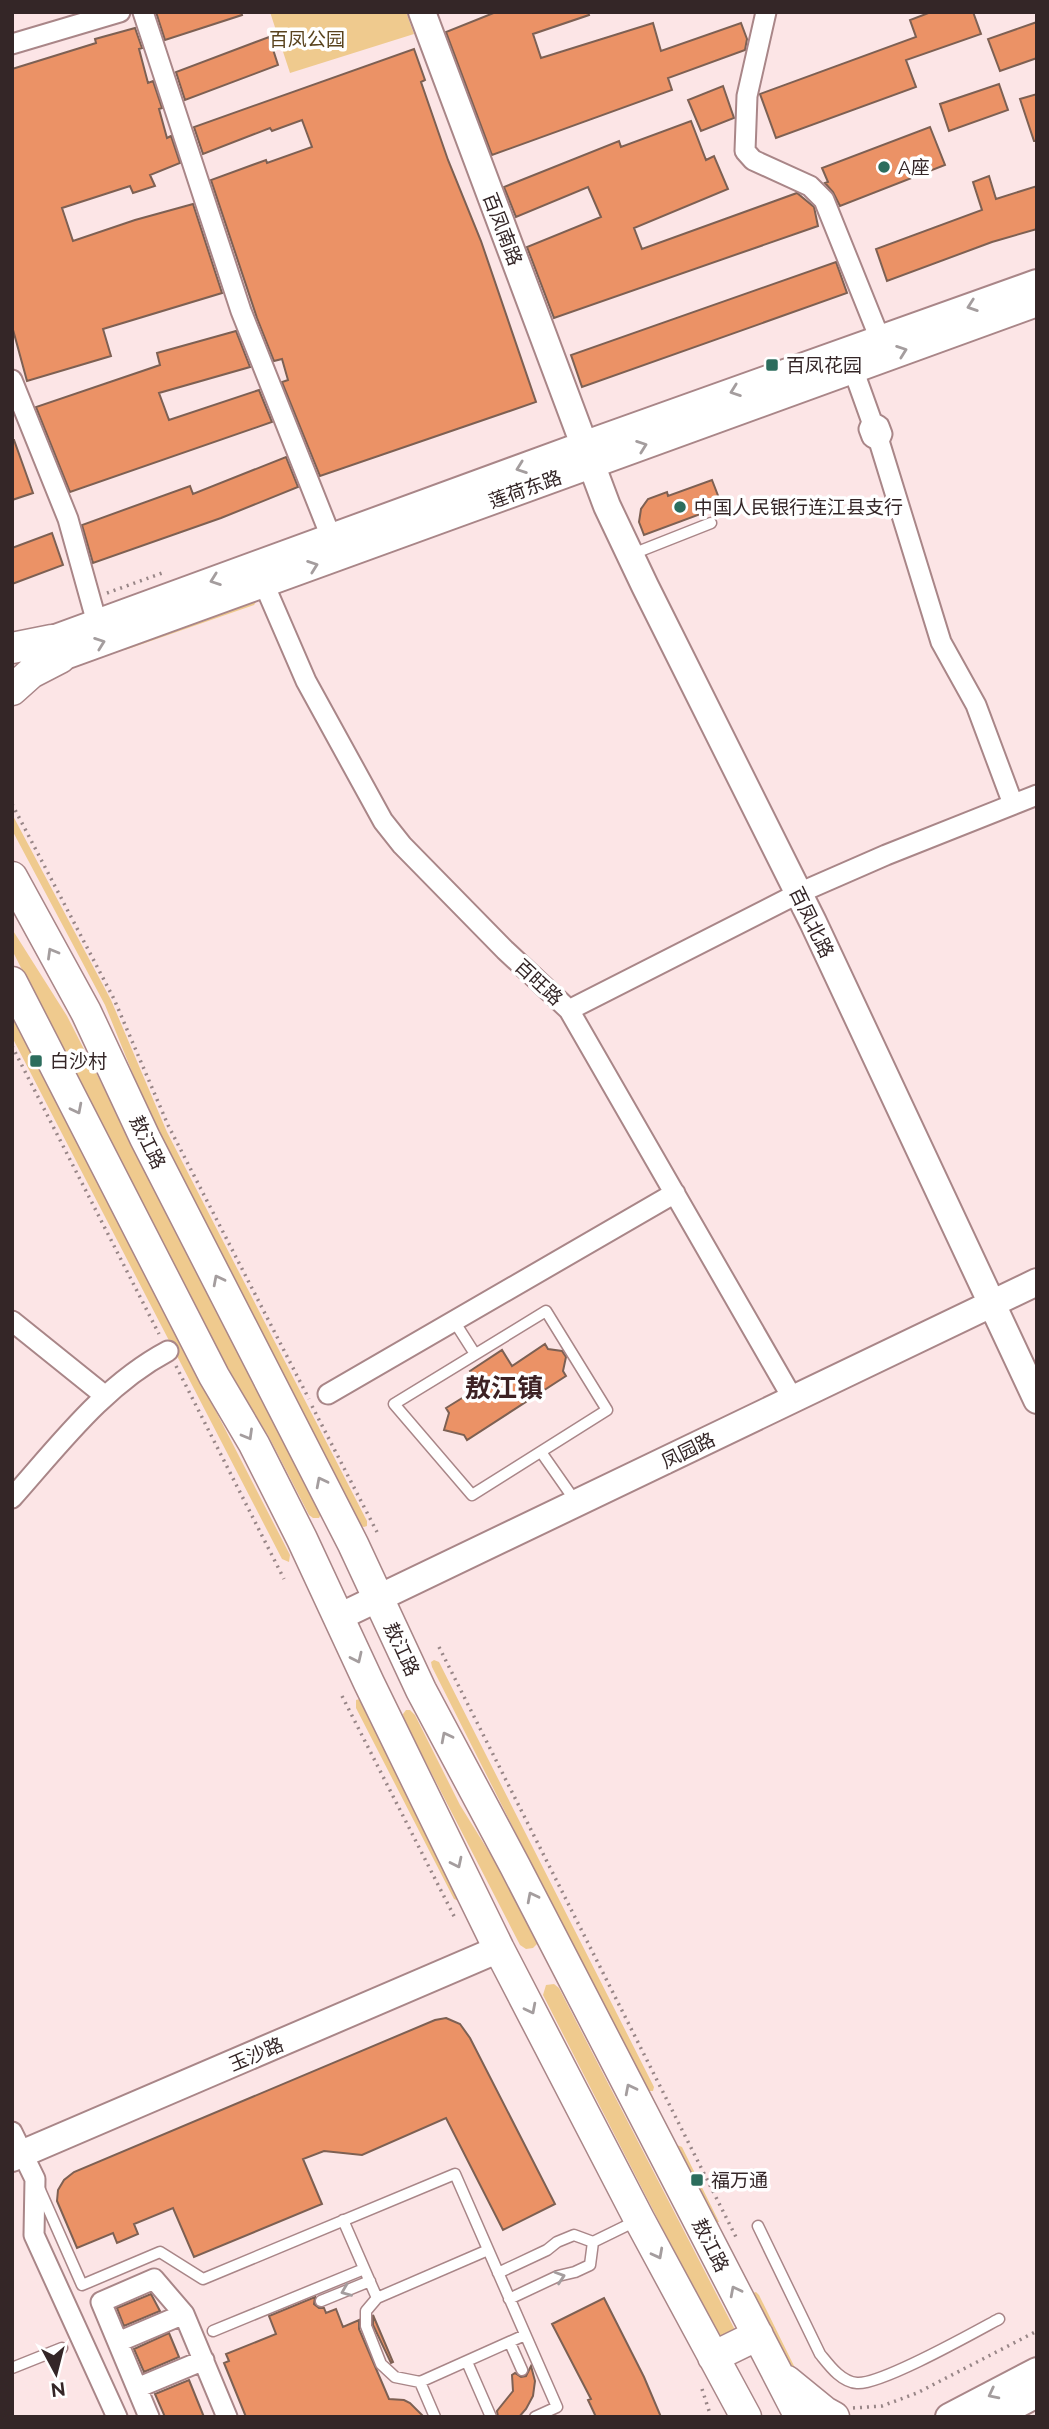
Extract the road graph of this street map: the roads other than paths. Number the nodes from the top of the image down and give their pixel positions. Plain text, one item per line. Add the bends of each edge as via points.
1 (120, 12) edge
2 (143, 12) edge
3 (422, 12) edge
4 (766, 12) edge
5 (12, 44) edge
6 (1037, 283) edge
7 (1037, 303) edge
8 (880, 339) junction
9 (853, 369) junction
10 (12, 380) edge
11 (589, 455) junction
12 (711, 523) dead end
13 (331, 537) junction
14 (630, 555) junction
15 (264, 584) junction
16 (97, 623) junction
17 (12, 648) edge
18 (56, 649) junction
19 (12, 655) edge
20 (12, 675) edge
21 (12, 690) edge
22 (1037, 795) edge
23 (1013, 804) junction
24 (12, 877) edge
25 (799, 893) junction
26 (12, 982) edge
27 (569, 1010) junction
28 (675, 1194) junction
29 (1037, 1282) edge
30 (991, 1305) junction
31 (12, 1321) edge
32 (454, 1321) junction
33 (168, 1351) road end
34 (475, 1354) junction
35 (328, 1394) dead end
36 (104, 1395) junction
37 (793, 1399) junction
38 (1037, 1400) edge
39 (541, 1452) junction
40 (12, 1498) edge
41 (576, 1503) junction
42 (340, 1520) junction
43 (302, 1539) junction
44 (378, 1599) junction
45 (339, 1618) junction
46 (421, 1690) junction
47 (382, 1709) junction
48 (499, 1949) junction
49 (16, 2148) edge
50 (35, 2179) junction
51 (639, 2219) junction
52 (343, 2220) junction
53 (758, 2227) dead end
54 (593, 2242) junction
55 (488, 2250) junction
56 (364, 2269) junction
57 (498, 2273) junction
58 (370, 2281) junction
59 (377, 2298) junction
60 (509, 2299) junction
61 (321, 2301) dead end
62 (184, 2314) junction
63 (999, 2319) dead end
64 (213, 2331) dead end
65 (525, 2335) junction
66 (758, 2335) junction
67 (118, 2342) junction
68 (510, 2343) junction
69 (62, 2348) dead end
70 (713, 2357) junction
71 (204, 2360) junction
72 (467, 2362) junction
73 (12, 2368) edge
74 (522, 2370) dead end
75 (1037, 2371) edge
76 (777, 2373) junction
77 (420, 2382) junction
78 (137, 2388) junction
79 (1037, 2394) edge
80 (737, 2408) edge
81 (117, 2417) edge
82 (149, 2417) edge
83 (227, 2417) edge
84 (435, 2417) edge
85 (491, 2417) edge
86 (535, 2417) edge
87 (800, 2417) edge
88 (834, 2417) edge
89 (949, 2417) edge
90 (993, 2417) edge

1 - 5 street
2 - 13 street via 241,311
3 - 11 street, 百凤南路
4 - 8 street via 747,96 745,151 753,160 810,186 824,200
6 -> 8 street, 莲荷东路
9 -> 7 street, 莲荷东路
8 -> 11 street, 莲荷东路
11 -> 9 street, 莲荷东路
9 - 23 street via 872,422 882,434 879,441 941,642 976,705
10 - 16 street via 68,519
11 -> 13 street, 莲荷东路
11 - 14 street, 百凤北路
15 -> 11 street, 莲荷东路
12 - 14 lane
13 -> 16 street, 莲荷东路
14 - 25 street, 百凤北路
18 -> 15 street, 莲荷东路
15 - 27 street, 百旺路 via 306,681 383,821 505,950
16 - 18 street, 莲荷东路
17 - 18 main road
18 - 19 street, 莲荷东路
18 - 20 street, 莲荷东路
18 - 21 main road
22 - 23 street
23 - 25 street
42 -> 24 main road, 敖江路 via 145,1138 86,1012
25 - 27 street
25 - 30 street, 百凤北路
26 -> 43 main road
27 - 28 street, 百旺路
28 - 32 street
28 - 37 street, 百旺路
29 - 30 street, 凤园路
30 - 37 street, 凤园路
30 - 38 street, 百凤北路
31 - 36 street
32 - 34 lane
32 - 35 street
33 - 36 street
34 - 39 lane via 546,1311 607,1410
34 - 39 lane via 394,1404 472,1495
36 - 40 street
37 - 41 street, 凤园路
39 - 41 lane
41 - 44 street, 凤园路
42 - 43 main road
42 - 44 main road, 敖江路
43 - 45 main road
44 - 45 street, 凤园路
44 - 46 main road, 敖江路
45 -> 47 main road
46 - 47 main road
66 -> 46 main road, 敖江路
47 -> 48 main road
48 - 49 street, 玉沙路
48 -> 51 main road
49 - 50 street
50 - 52 lane via 82,2285 160,2252 203,2279
50 - 81 street via 34,2235
51 - 54 lane
51 -> 70 main road
52 - 55 lane via 455,2174
52 - 56 lane
53 - 63 lane via 820,2354 833,2371 856,2383 881,2378
54 - 57 lane via 574,2235
60 -> 54 lane via 590,2265
55 - 57 lane
55 - 59 lane
56 - 58 lane
56 - 64 lane
57 - 60 lane
58 - 59 lane
58 -> 61 lane
59 - 77 lane via 366,2311 366,2326 381,2364 395,2376
60 - 65 lane
62 - 67 street
62 - 67 street via 154,2279 101,2302
62 - 71 street
65 - 68 lane
65 - 86 lane via 556,2407
66 - 70 main road
66 - 76 main road, 敖江路
67 - 78 street
68 - 72 lane
68 - 74 lane
69 - 73 lane
70 - 80 main road
71 - 78 street
71 - 83 street
72 - 77 lane
72 - 85 lane
75 -> 89 street
76 - 87 main road, 敖江路
76 - 88 main road
77 - 84 lane
78 - 82 street
79 - 90 street

